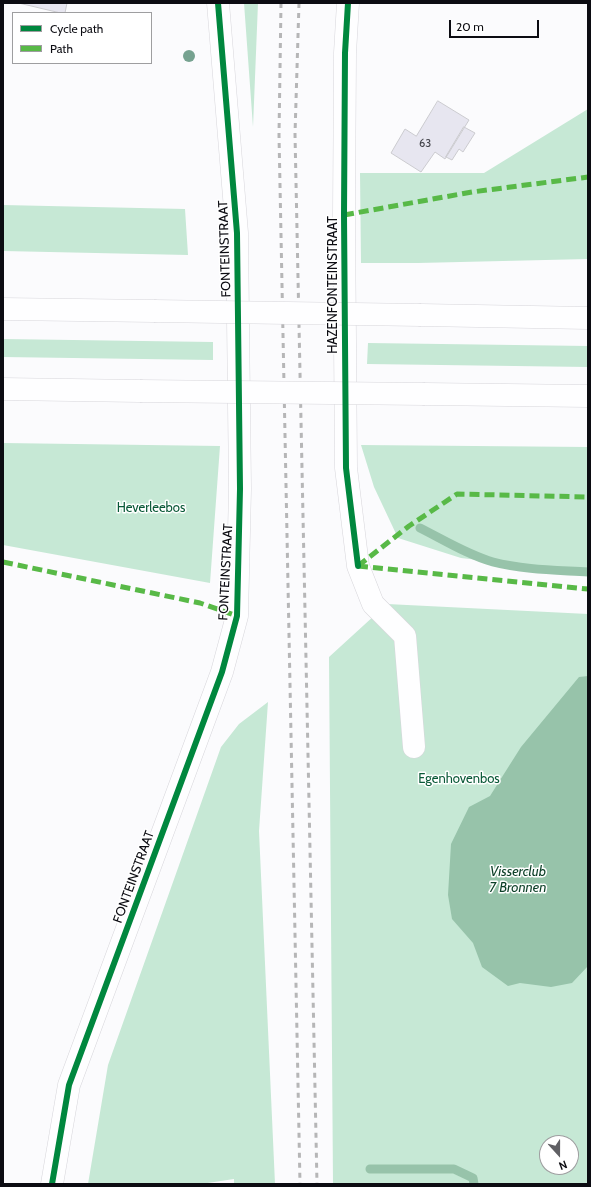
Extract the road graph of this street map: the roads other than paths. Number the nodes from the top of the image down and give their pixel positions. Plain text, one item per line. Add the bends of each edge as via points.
1 (218, 3) edge
2 (348, 3) edge
3 (3, 309) edge
4 (588, 318) edge
5 (3, 389) edge
6 (588, 396) edge
7 (414, 748) dead end
8 (52, 1184) edge

1 - 8 main road, FONTEINSTRAAT via 237,233 240,490 237,616 222,672 69,1085
2 - 7 main road, HAZENFONTEINSTRAAT via 345,53 344,207 346,468 358,566 373,604 405,636
3 - 4 main road, bridge
5 - 6 main road, bridge

